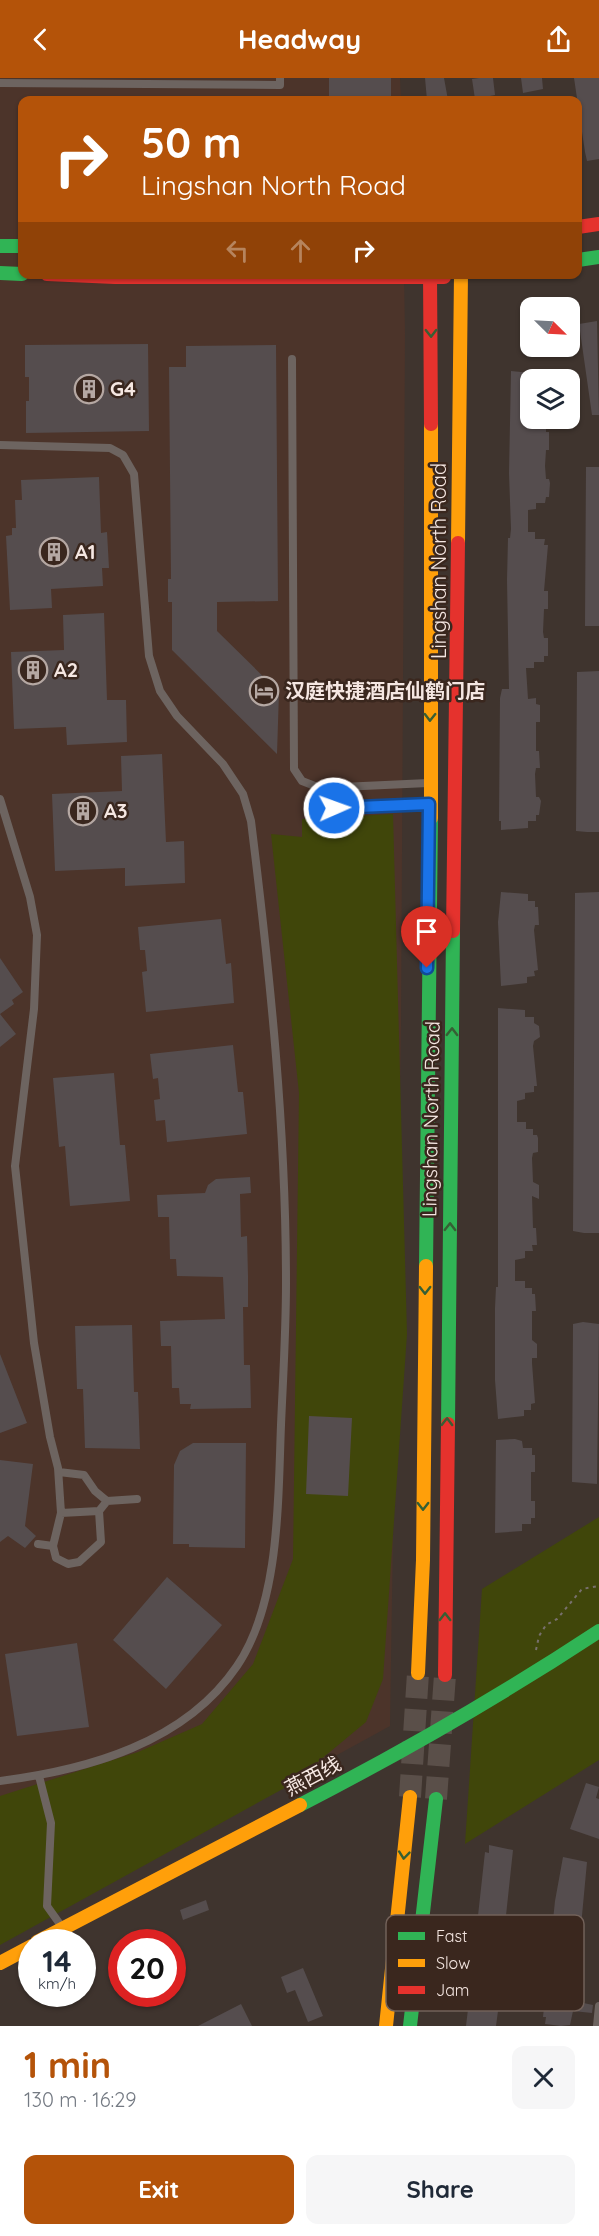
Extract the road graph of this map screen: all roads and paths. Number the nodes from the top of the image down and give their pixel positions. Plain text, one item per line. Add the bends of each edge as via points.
1 (279, 78) edge
2 (0, 83) edge
3 (599, 224) edge
4 (582, 226) edge
5 (0, 246) edge
6 (18, 246) edge
7 (599, 257) edge
8 (582, 259) edge
9 (0, 273) edge
10 (18, 274) edge
11 (430, 279) edge
12 (463, 279) edge
13 (292, 359) dead end
14 (0, 446) edge
15 (429, 783) junction
16 (0, 799) edge
17 (429, 804) junction
18 (310, 809) dead end
19 (58, 1472) junction
20 (137, 1499) dead end
21 (107, 1500) junction
22 (99, 1511) junction
23 (61, 1513) junction
24 (38, 1544) dead end
25 (53, 1546) junction
26 (599, 1586) edge
27 (599, 1630) edge
28 (542, 1667) junction
29 (418, 1672) tunnel mouth
30 (445, 1675) tunnel mouth
31 (39, 1776) junction
32 (0, 1781) edge
33 (410, 1797) tunnel mouth
34 (436, 1799) tunnel mouth
35 (398, 1915) edge
36 (423, 1915) edge
37 (63, 1929) joint
38 (18, 1953) edge
39 (0, 1963) edge
40 (599, 2006) edge
41 (388, 2011) edge
42 (412, 2011) edge
43 (386, 2026) edge
44 (410, 2026) edge
45 (597, 2026) edge

1 - 2 lane via 280,85
3 - 4 street
5 - 6 street
7 - 8 street
9 - 10 street
11 -> 15 street, Lingshan North Road via 433,575
30 -> 12 street, Lingshan North Road
13 - 15 lane via 294,769 302,780 320,788
14 - 31 lane via 110,448 123,455 134,474 149,656 160,691 177,716 223,764 243,794 251,821 275,1027 286,1283 279,1468 269,1589 256,1632 237,1666 210,1701 178,1725 92,1762
15 - 17 street, Lingshan North Road
16 - 19 lane via 30,897 37,935 34,1009 15,1166 34,1343
17 - 18 lane
17 -> 29 street, Lingshan North Road via 423,1548
19 - 21 lane via 84,1475
19 - 23 lane
20 - 21 lane
21 - 22 lane
22 - 23 lane
22 - 25 lane via 101,1542 80,1562 68,1564 56,1558
23 - 25 lane
24 - 25 lane
26 - 28 path via 582,1589 557,1619 542,1630 536,1650
27 - 28 street, 燕西线
28 - 37 street, 燕西线 via 508,1691 385,1761
31 - 32 lane
31 - 37 lane via 51,1823 47,1906
33 -> 35 street
34 - 36 street
38 - 39 street
40 - 45 lane
41 -> 43 street
42 - 44 street

